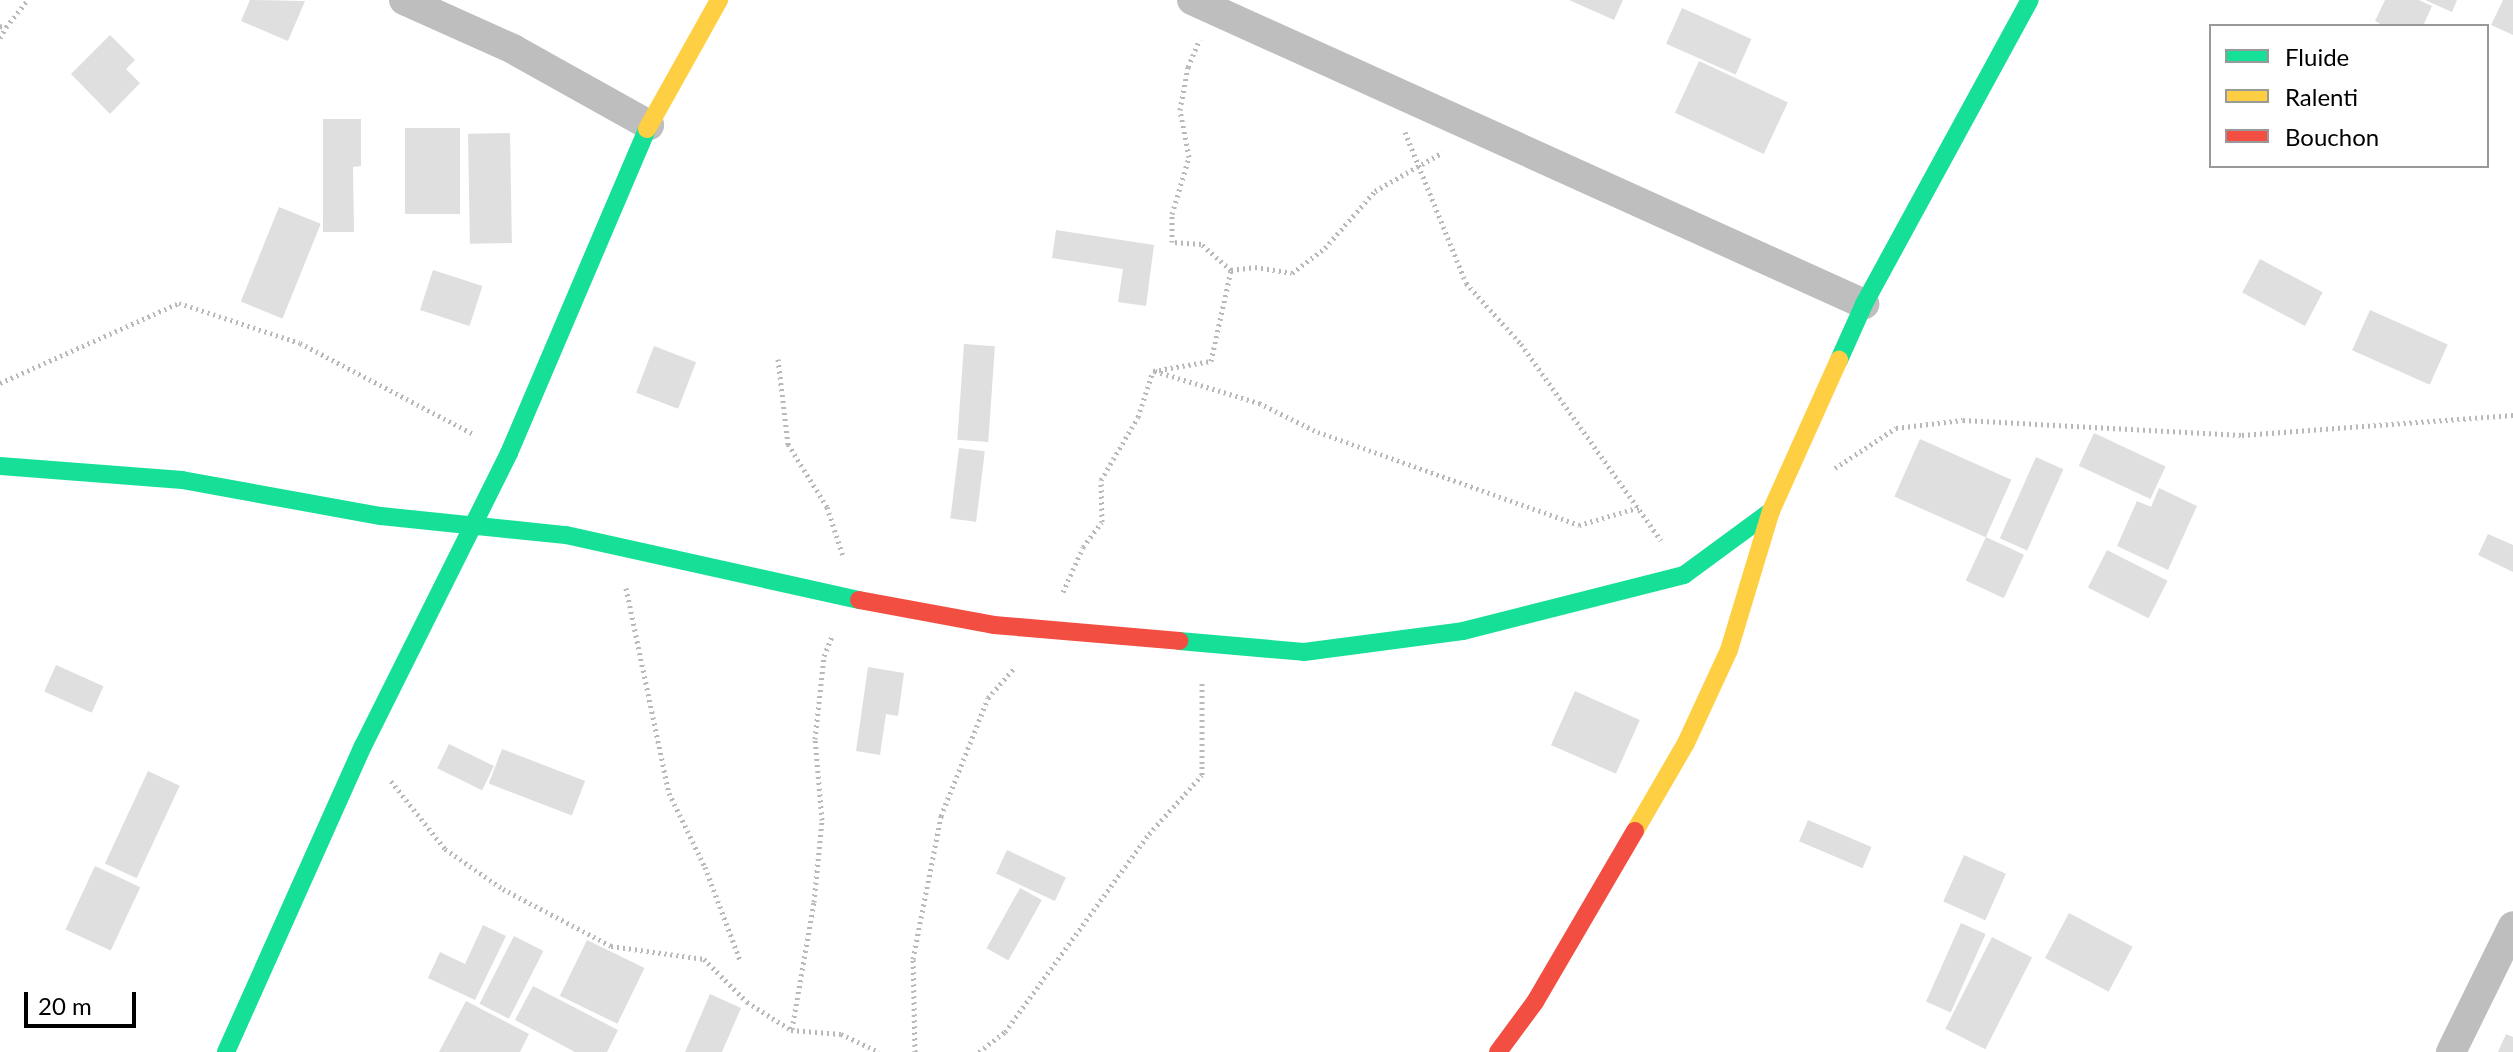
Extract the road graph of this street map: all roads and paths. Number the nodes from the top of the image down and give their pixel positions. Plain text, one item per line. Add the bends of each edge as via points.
1 (28, 0) edge
2 (404, 0) edge
3 (719, 0) edge
4 (2028, 0) edge
5 (1203, 4) edge
6 (3, 27) edge
7 (0, 38) edge
8 (1395, 121) dead end
9 (649, 125) junction
10 (1468, 125) junction
11 (1417, 167) junction
12 (1231, 270) junction
13 (1864, 304) junction
14 (778, 359) dead end
15 (1153, 371) junction
16 (0, 383) edge
17 (2513, 415) edge
18 (509, 453) junction
19 (0, 466) edge
20 (1821, 478) dead end
21 (1640, 507) junction
22 (1771, 511) junction
23 (471, 529) junction
24 (617, 546) junction
25 (1684, 575) junction
26 (848, 598) junction
27 (871, 602) junction
28 (1046, 631) junction
29 (1198, 645) junction
30 (363, 746) junction
31 (2513, 926) edge
32 (740, 960) dead end
33 (791, 1030) junction
34 (226, 1052) edge
35 (879, 1052) edge
36 (915, 1052) edge
37 (979, 1052) edge
38 (1498, 1052) edge
39 (2451, 1052) edge

1 - 6 path
2 - 9 street via 513,49
3 - 9 street
4 - 13 street
5 - 10 street
5 - 12 path via 1180,110 1189,157 1172,214 1172,242 1201,244
6 - 7 path
8 - 11 path
9 - 18 street
10 - 11 path via 1445,150
10 - 13 street
11 - 12 path via 1375,191 1325,248 1292,273 1255,267
11 - 21 path via 1466,283 1521,344
12 - 15 path via 1211,361
13 - 22 street
14 - 27 path via 788,444 827,507 849,574
15 - 21 path via 1259,403 1318,432 1579,525
15 - 28 path via 1138,417 1101,480 1102,522 1083,547
16 - 18 path via 179,303 300,343
17 - 20 path via 2242,435 1963,420 1896,428
18 - 23 street
19 - 23 street via 182,480
21 - 25 path
22 - 25 street
22 - 38 street via 1729,650 1686,743 1543,988
23 - 24 street via 566,535
23 - 30 street
24 - 26 street
24 - 32 path via 669,793 705,867
25 - 29 street via 1463,631 1304,652
26 - 27 street
26 - 33 path via 824,656 815,739 822,820 814,902
27 - 28 street
28 - 29 street
28 - 36 path via 988,698 941,816 913,959
29 - 37 path via 1202,775 1149,834 1005,1032
30 - 33 path via 445,849 503,889 611,946 704,959 747,1002
30 - 34 street
31 - 39 street
33 - 35 path via 841,1034

